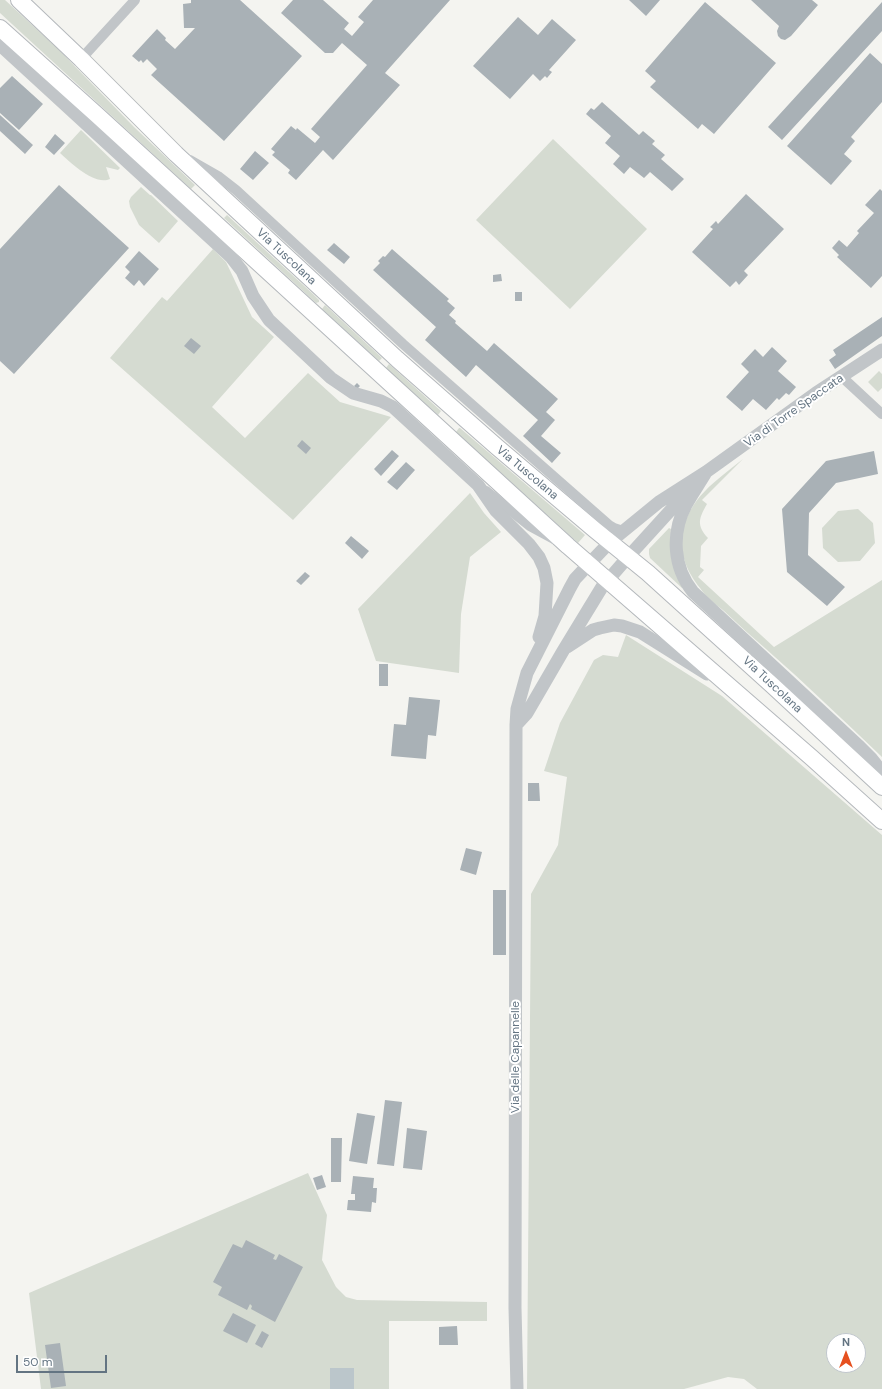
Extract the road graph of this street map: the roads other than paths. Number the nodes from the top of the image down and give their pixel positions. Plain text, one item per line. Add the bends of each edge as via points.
1 (135, 0) edge
2 (25, 3) edge
3 (0, 28) edge
4 (0, 45) edge
5 (81, 59) junction
6 (176, 154) junction
7 (881, 353) edge
8 (842, 377) junction
9 (880, 408) edge
10 (706, 472) junction
11 (478, 485) junction
12 (605, 521) junction
13 (623, 531) junction
14 (610, 542) junction
15 (568, 546) junction
16 (628, 556) junction
17 (589, 564) junction
18 (607, 580) junction
19 (563, 650) junction
20 (527, 673) junction
21 (732, 689) junction
22 (516, 725) junction
23 (882, 772) edge
24 (882, 787) edge
25 (882, 821) edge
26 (517, 1389) edge

1 - 5 street
2 - 5 main road, Via Tuscolana
3 - 15 main road, Via Tuscolana
4 - 11 street, Via Tuscolana via 231,257 269,320 331,378 353,393 381,400 393,407
5 - 6 main road, Via Tuscolana
6 - 12 street, Via Tuscolana via 210,171 236,190 408,348
6 - 14 main road, Via Tuscolana via 397,359
7 - 8 street, Via di Torre Spaccata
8 - 9 street
8 - 10 street, Via di Torre Spaccata
10 - 13 street, Via di Torre Spaccata via 659,502
10 - 16 street, Via di Torre Spaccata
10 - 23 street, Via Tuscolana via 686,505 677,529 678,561 684,580 693,592 860,747
11 - 15 street, Via Tuscolana via 530,526
11 - 20 street via 496,511 534,550 546,572 548,589 545,616
12 - 13 street, Via Tuscolana
12 - 14 street
13 - 14 street, Via delle Capannelle
14 - 16 main road, Via Tuscolana
14 - 17 street, Via delle Capannelle
15 - 17 main road, Via Tuscolana
16 - 18 street
16 - 24 main road, Via Tuscolana
17 - 18 main road, Via Tuscolana
17 - 20 street, Via delle Capannelle via 570,588
18 - 19 street
18 - 21 main road, Via Tuscolana
19 - 21 street via 593,630 614,625 628,628 640,632
19 - 22 street via 527,713
20 - 22 street, Via delle Capannelle via 517,709
21 - 25 main road, Via Tuscolana
22 - 26 street, Via delle Capannelle

